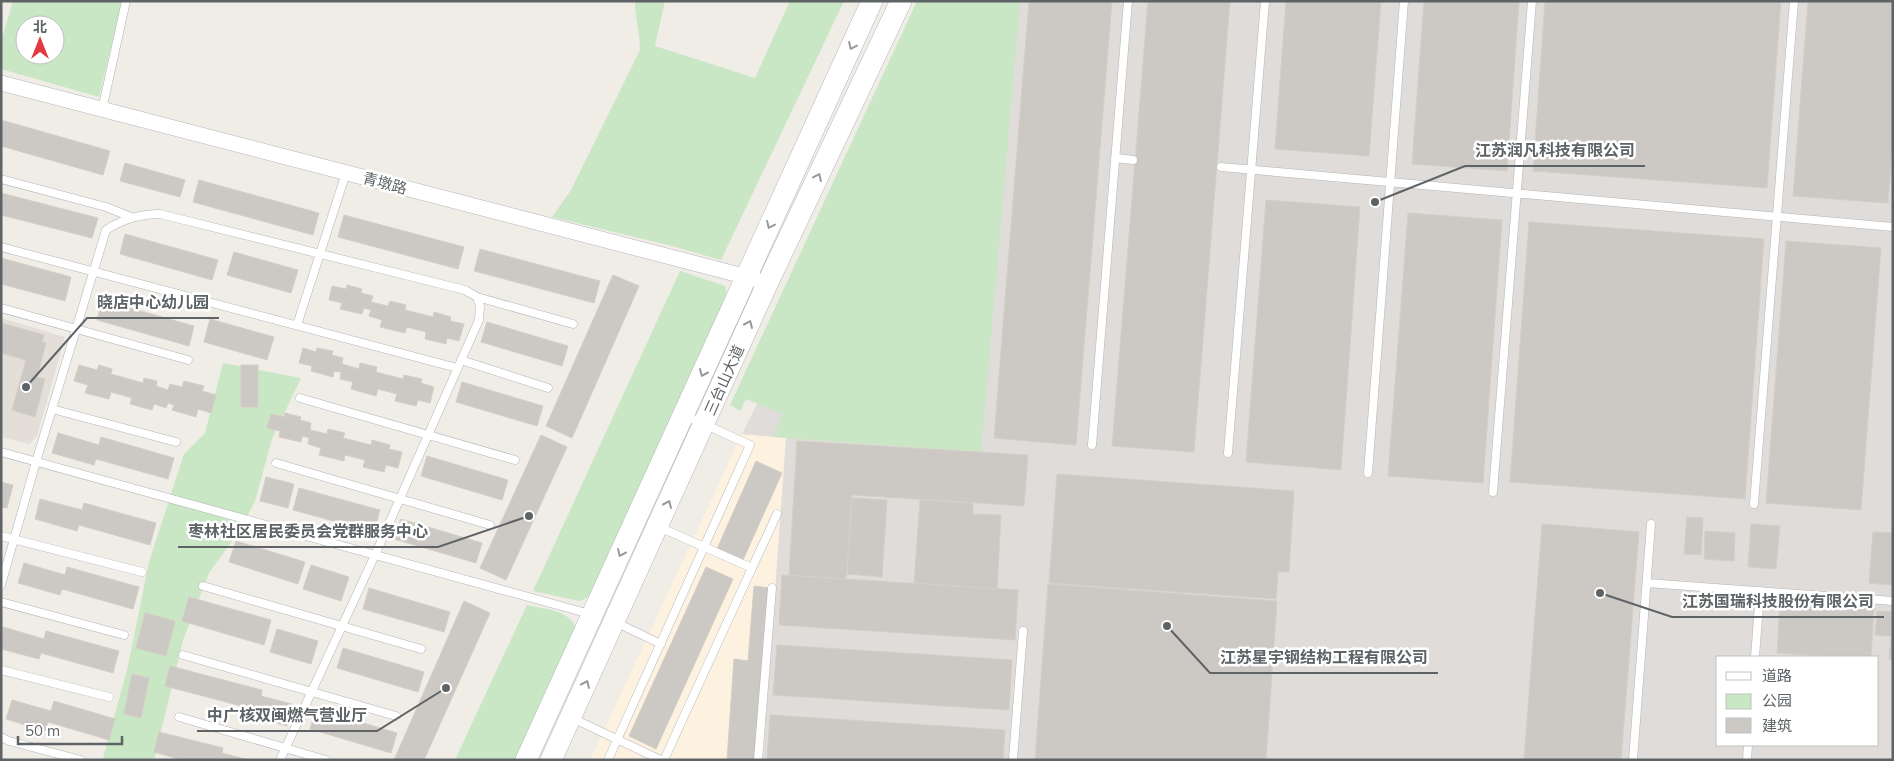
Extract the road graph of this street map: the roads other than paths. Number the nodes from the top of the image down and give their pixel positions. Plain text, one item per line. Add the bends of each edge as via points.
1 (126, 1) edge
2 (872, 1) edge
3 (901, 1) edge
4 (1128, 1) edge
5 (1265, 1) edge
6 (1404, 1) edge
7 (1532, 1) edge
8 (1794, 1) edge
9 (1, 83) edge
10 (102, 110) junction
11 (1115, 158) junction
12 (1133, 160) dead end
13 (1221, 167) dead end
14 (1251, 169) junction
15 (346, 173) junction
16 (1, 179) edge
17 (1390, 182) junction
18 (1517, 193) junction
19 (131, 217) junction
20 (1777, 217) junction
21 (1893, 227) edge
22 (1, 247) edge
23 (320, 254) junction
24 (94, 271) junction
25 (746, 277) junction
26 (768, 282) junction
27 (478, 297) junction
28 (1, 308) edge
29 (573, 324) dead end
30 (296, 325) junction
31 (76, 329) junction
32 (188, 360) dead end
33 (459, 364) junction
34 (548, 388) dead end
35 (300, 398) dead end
36 (52, 410) junction
37 (683, 415) junction
38 (703, 425) junction
39 (428, 435) junction
40 (176, 442) dead end
41 (1092, 445) dead end
42 (1, 452) edge
43 (1228, 453) dead end
44 (515, 460) dead end
45 (36, 462) junction
46 (276, 463) dead end
47 (1368, 474) dead end
48 (1493, 492) dead end
49 (400, 499) junction
50 (1754, 504) dead end
51 (777, 514) dead end
52 (647, 521) junction
53 (1652, 524) dead end
54 (490, 525) dead end
55 (1, 536) edge
56 (14, 539) junction
57 (704, 546) junction
58 (375, 555) junction
59 (752, 568) junction
60 (142, 572) dead end
61 (1647, 583) junction
62 (1, 586) edge
63 (203, 586) dead end
64 (772, 588) dead end
65 (1760, 591) junction
66 (1893, 601) edge
67 (1, 602) edge
68 (603, 618) junction
69 (342, 626) junction
70 (1023, 631) dead end
71 (124, 635) dead end
72 (660, 644) junction
73 (421, 649) dead end
74 (183, 655) dead end
75 (1755, 656) edge
76 (1, 670) edge
77 (312, 692) junction
78 (109, 697) dead end
79 (560, 712) junction
80 (396, 716) dead end
81 (179, 717) dead end
82 (4, 739) edge
83 (618, 739) junction
84 (1748, 746) edge
85 (286, 748) junction
86 (81, 760) edge
87 (280, 760) edge
88 (326, 760) edge
89 (526, 760) edge
90 (551, 760) edge
91 (608, 760) edge
92 (663, 760) edge
93 (758, 760) edge
94 (1013, 760) edge
95 (1633, 760) edge
96 (1747, 760) edge

1 - 10 lane
2 -> 25 main road, 三台山大道
26 -> 3 main road, 三台山大道
4 - 11 lane
5 - 14 lane
6 - 17 lane
7 - 18 lane
8 - 20 lane
9 - 10 street, 青墩路
10 - 15 street, 青墩路
11 - 12 lane
11 - 41 lane
13 - 14 lane
14 - 17 lane
14 - 43 lane
15 - 23 lane
15 - 25 street, 青墩路
16 - 19 lane via 106,207
17 - 18 lane
17 - 47 lane
18 - 20 lane
18 - 48 lane
19 - 23 lane via 160,214
19 - 24 lane via 106,230
20 - 21 lane
20 - 50 lane
22 - 24 lane
23 - 27 lane via 465,290
23 - 30 lane
24 - 30 lane
24 - 31 lane
25 - 26 street, 青墩路
25 -> 37 main road, 三台山大道
38 -> 26 main road, 三台山大道
27 - 29 lane
27 - 33 lane via 479,320
28 - 31 lane
30 - 33 lane
31 - 32 lane
31 - 36 lane
33 - 34 lane
33 - 39 lane
35 - 39 lane
36 - 40 lane
36 - 45 lane
37 - 38 lane
37 - 52 main road, 三台山大道
52 -> 38 main road, 三台山大道
38 - 57 lane via 750,445
39 - 44 lane
39 - 49 lane
42 - 45 lane
45 - 56 lane
45 - 58 lane
46 - 49 lane
49 - 54 lane
49 - 58 lane
51 - 59 lane
52 - 57 lane
52 - 68 main road, 三台山大道
53 - 61 lane
55 - 56 lane
56 - 60 lane
56 - 62 lane
57 - 59 lane
57 - 72 lane
58 - 68 lane
58 - 69 lane
59 - 92 lane
61 - 65 lane
61 - 95 lane
63 - 69 lane
64 - 93 lane
65 - 66 lane
65 - 75 lane
67 - 71 lane
68 - 72 lane
68 - 79 main road, 三台山大道
69 - 73 lane
69 - 77 lane
70 - 94 lane
72 - 83 lane
74 - 77 lane
76 - 78 lane
77 - 80 lane
77 - 85 lane
79 - 83 lane
79 - 89 main road, 三台山大道
79 - 90 main road, 三台山大道
81 - 85 lane
82 - 86 lane
83 - 91 lane
83 - 92 lane
84 - 96 lane
85 - 87 lane
85 - 88 lane

